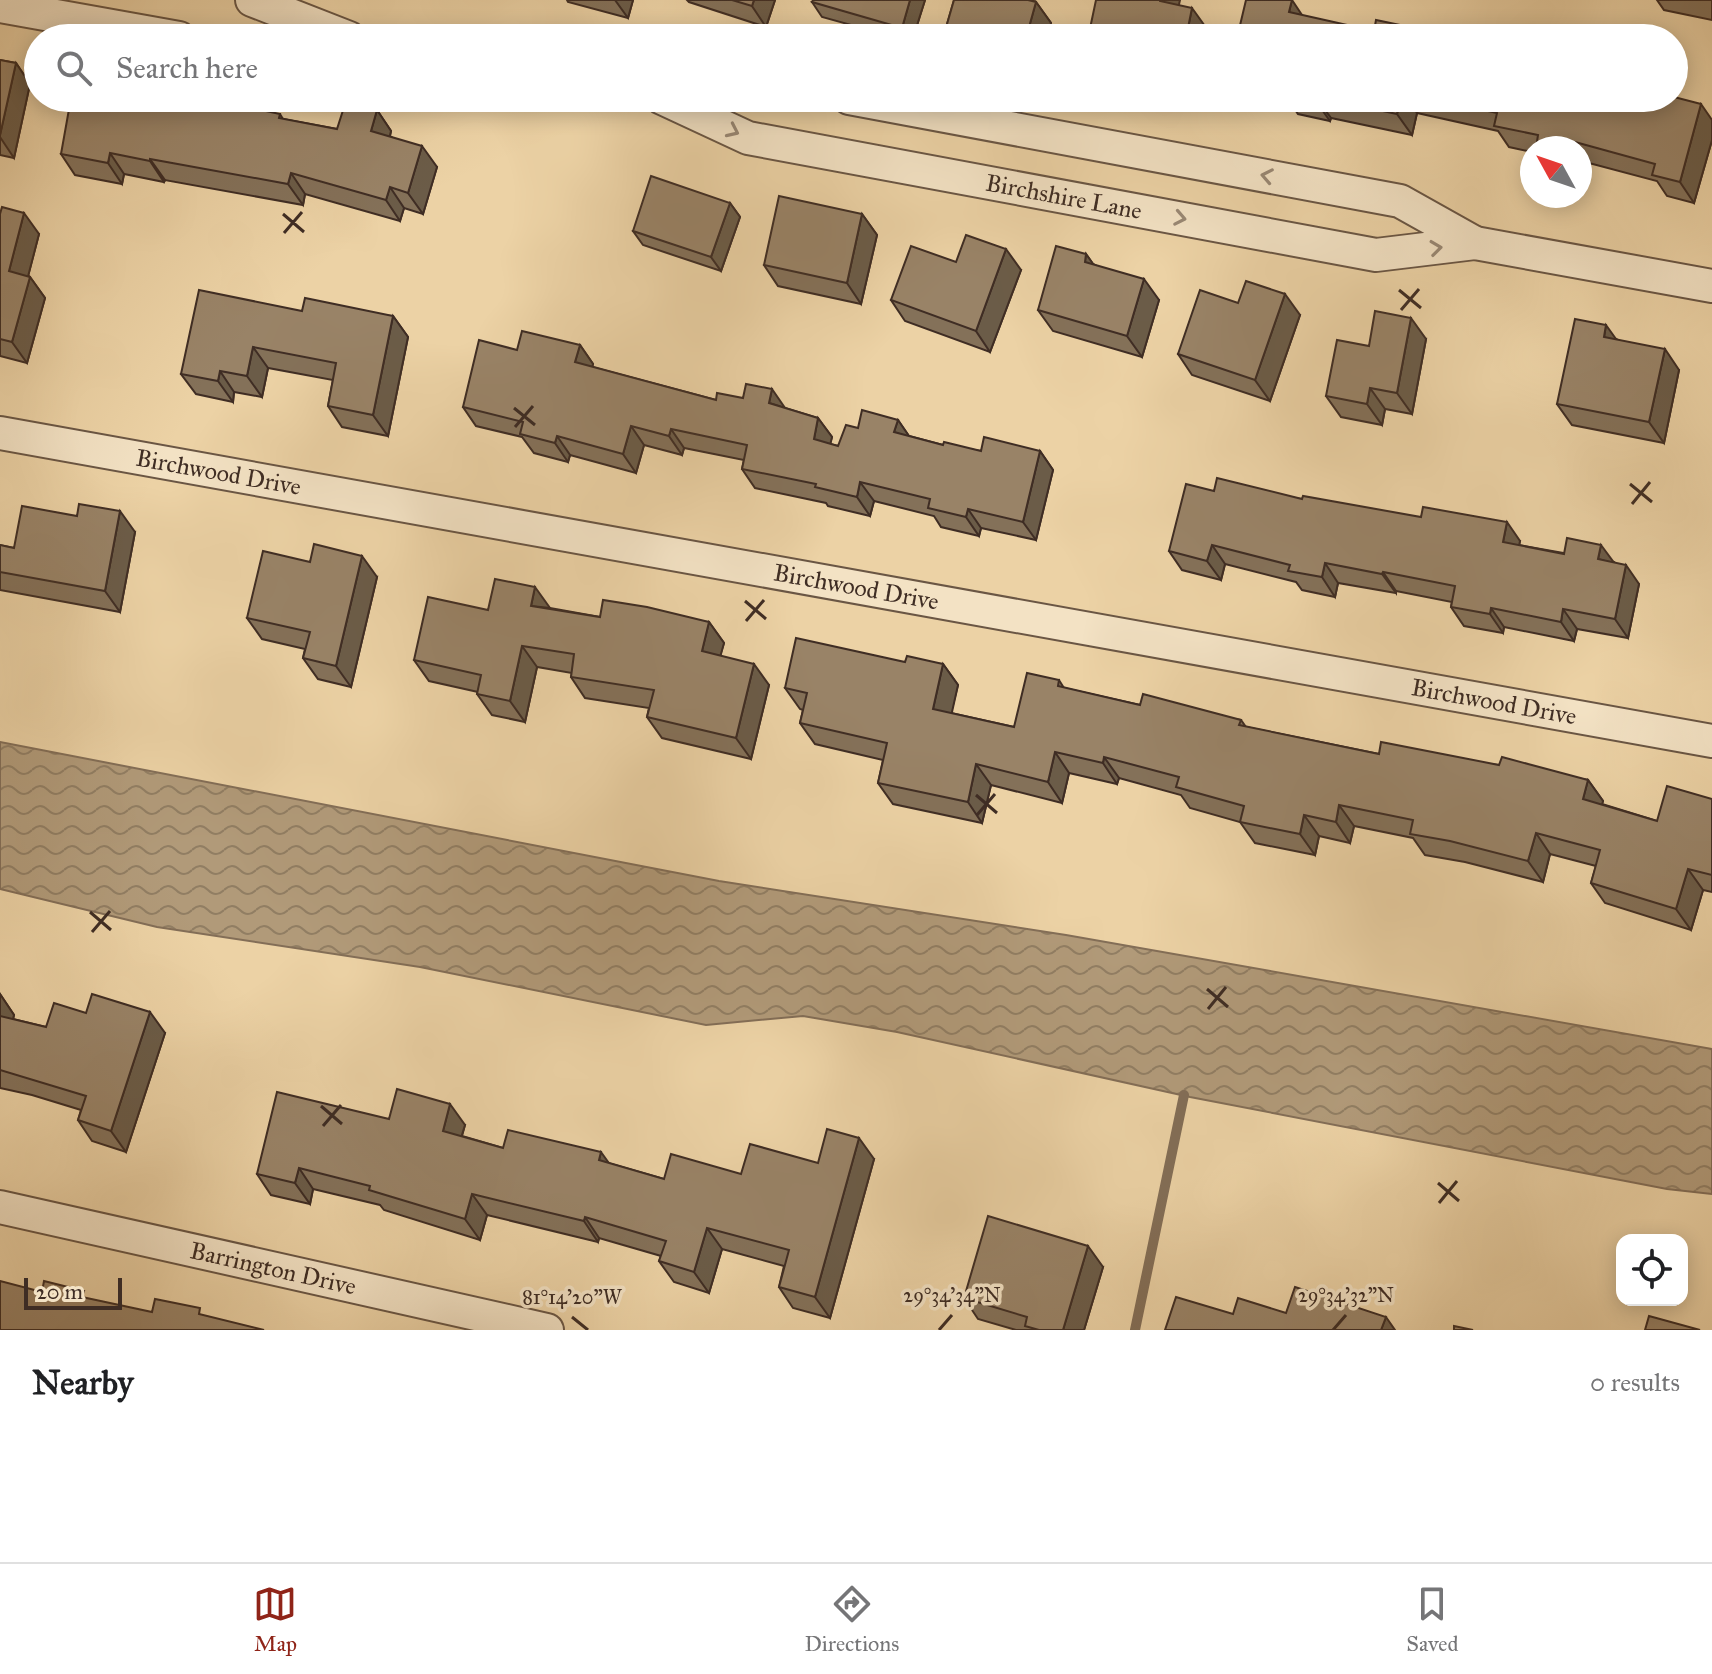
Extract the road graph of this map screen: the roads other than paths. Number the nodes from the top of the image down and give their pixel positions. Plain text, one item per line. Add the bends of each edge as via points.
1 (252, 0) edge
2 (0, 6) edge
3 (101, 24) edge
4 (313, 24) edge
5 (692, 112) edge
6 (924, 112) edge
7 (1475, 243) junction
8 (1712, 286) edge
9 (0, 433) edge
10 (1712, 741) edge
11 (0, 1207) edge
12 (547, 1330) edge

1 - 4 street
2 - 3 street
5 -> 7 street, Birchshire Lane via 748,138 1376,255
7 -> 6 street, Birchshire Lane via 1400,201
7 - 8 street, Birchshire Lane
9 - 10 street, Birchwood Drive
11 - 12 street, Barrington Drive

